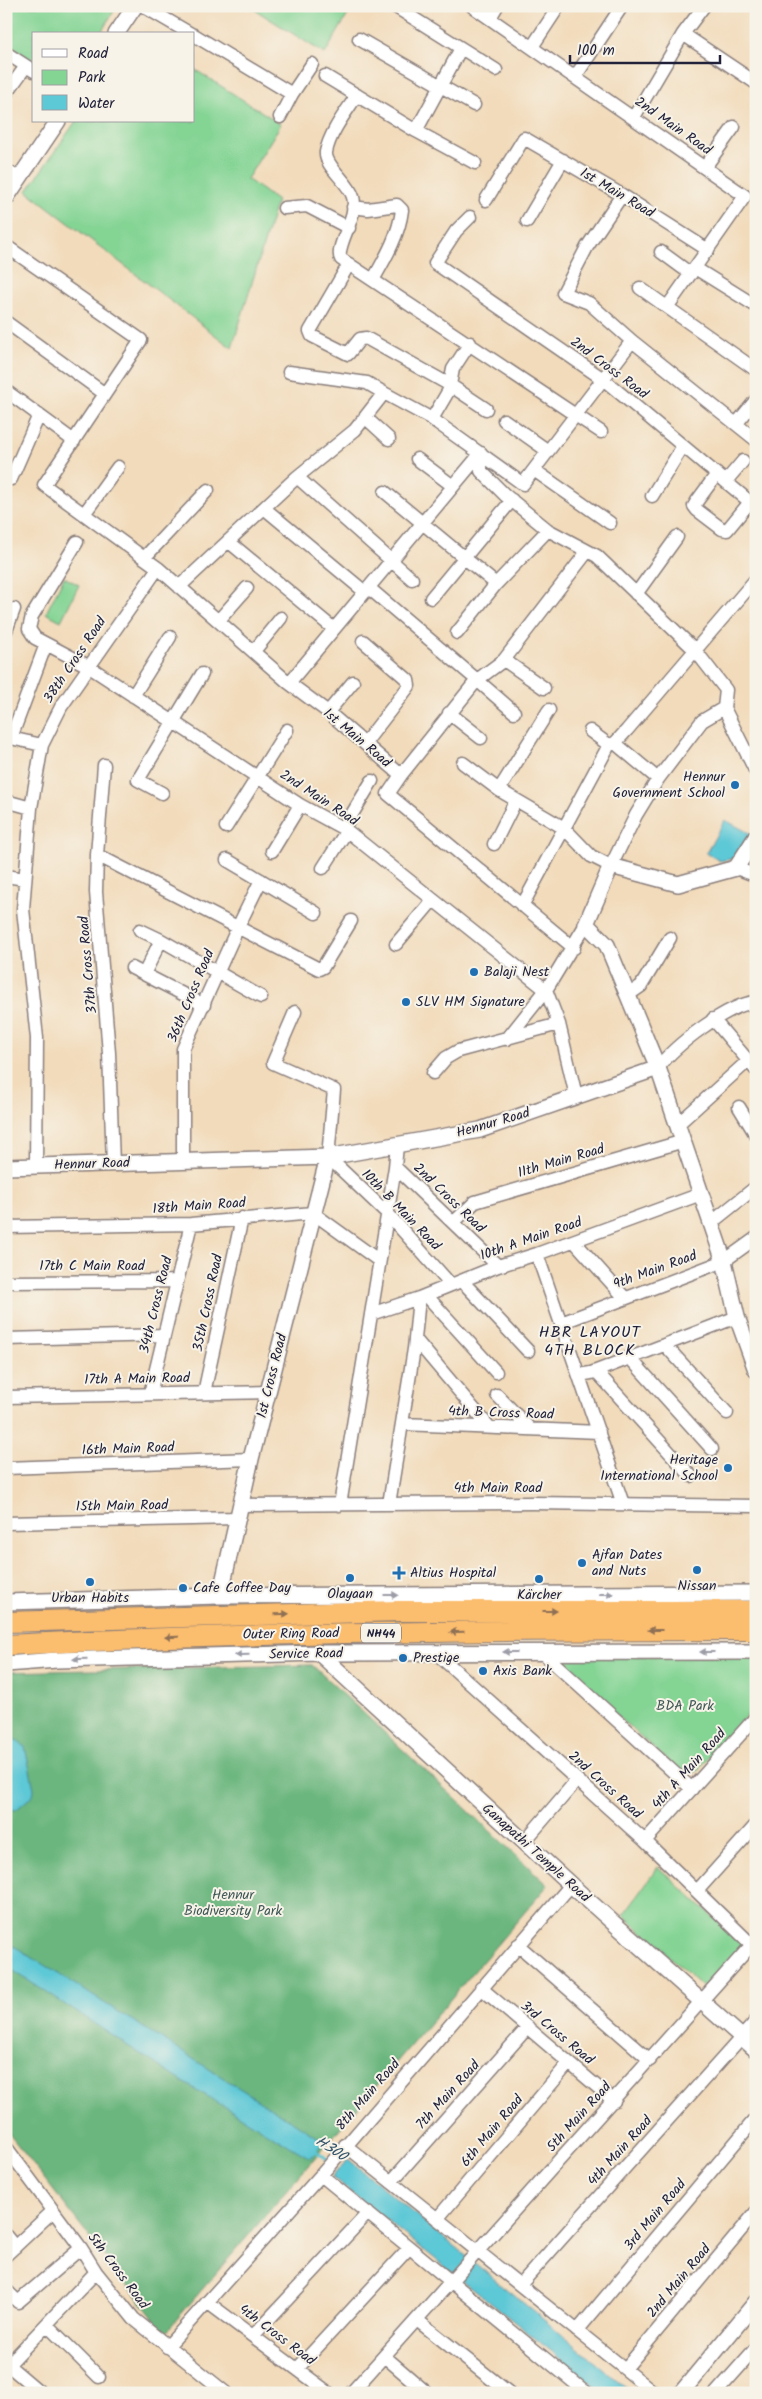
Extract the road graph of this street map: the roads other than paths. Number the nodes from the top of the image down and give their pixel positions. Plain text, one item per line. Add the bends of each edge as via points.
1 (136, 6) edge
2 (143, 6) edge
3 (394, 6) edge
4 (472, 6) edge
5 (497, 6) edge
6 (559, 6) edge
7 (622, 6) edge
8 (704, 6) edge
9 (153, 10) edge
10 (490, 18) junction
11 (117, 32) edge
12 (189, 32) edge
13 (682, 34) junction
14 (195, 36) edge
15 (359, 39) dead end
16 (532, 47) junction
17 (461, 48) junction
18 (6, 53) edge
19 (312, 64) dead end
20 (30, 68) edge
21 (496, 70) dead end
22 (325, 76) dead end
23 (575, 77) junction
24 (756, 83) edge
25 (441, 87) junction
26 (6, 94) edge
27 (292, 94) junction
28 (357, 95) junction
29 (474, 105) dead end
30 (280, 117) dead end
31 (634, 117) junction
32 (57, 122) edge
33 (734, 128) dead end
34 (416, 131) junction
35 (563, 160) junction
36 (475, 163) dead end
37 (705, 167) junction
38 (6, 170) edge
39 (19, 179) junction
40 (622, 195) junction
41 (750, 197) edge
42 (6, 198) edge
43 (486, 200) dead end
44 (353, 207) junction
45 (284, 208) dead end
46 (470, 217) dead end
47 (527, 221) dead end
48 (349, 228) junction
49 (6, 246) edge
50 (708, 250) junction
51 (661, 252) dead end
52 (348, 264) junction
53 (693, 271) junction
54 (373, 280) junction
55 (640, 288) dead end
56 (668, 306) junction
57 (756, 306) edge
58 (6, 322) edge
59 (632, 341) junction
60 (470, 343) junction
61 (756, 370) edge
62 (289, 372) dead end
63 (603, 379) junction
64 (450, 386) junction
65 (6, 392) edge
66 (384, 393) junction
67 (105, 394) junction
68 (756, 400) edge
69 (486, 409) dead end
70 (576, 414) junction
71 (39, 415) junction
72 (366, 418) junction
73 (432, 418) junction
74 (504, 420) dead end
75 (736, 423) junction
76 (601, 432) dead end
77 (389, 439) dead end
78 (756, 440) edge
79 (74, 441) junction
80 (683, 446) junction
81 (548, 451) junction
82 (480, 453) junction
83 (417, 459) dead end
84 (743, 461) dead end
85 (118, 467) dead end
86 (534, 470) junction
87 (297, 477) junction
88 (721, 477) junction
89 (11, 479) dead end
90 (453, 486) junction
91 (208, 490) dead end
92 (385, 492) dead end
93 (652, 496) dead end
94 (512, 500) junction
95 (753, 505) edge
96 (264, 508) junction
97 (84, 514) junction
98 (422, 523) junction
99 (610, 523) dead end
100 (548, 530) junction
101 (677, 537) dead end
102 (228, 541) junction
103 (77, 542) dead end
104 (587, 552) junction
105 (144, 558) junction
106 (464, 559) junction
107 (391, 561) junction
108 (158, 568) junction
109 (412, 579) dead end
110 (756, 579) edge
111 (496, 584) junction
112 (179, 587) junction
113 (247, 588) dead end
114 (367, 590) junction
115 (636, 594) junction
116 (431, 598) dead end
117 (14, 609) dead end
118 (281, 618) dead end
119 (219, 620) junction
120 (334, 629) junction
121 (6, 631) edge
122 (457, 633) dead end
123 (170, 637) dead end
124 (363, 641) dead end
125 (46, 644) junction
126 (254, 650) junction
127 (695, 650) junction
128 (504, 660) junction
129 (88, 666) junction
130 (202, 674) dead end
131 (477, 680) junction
132 (353, 682) dead end
133 (289, 683) junction
134 (544, 688) dead end
135 (133, 696) junction
136 (724, 708) junction
137 (549, 710) dead end
138 (328, 712) junction
139 (449, 712) junction
140 (514, 712) dead end
141 (173, 723) junction
142 (287, 730) dead end
143 (590, 731) dead end
144 (9, 737) edge
145 (481, 738) dead end
146 (365, 743) junction
147 (612, 744) junction
148 (42, 746) junction
149 (463, 763) dead end
150 (104, 765) dead end
151 (756, 772) edge
152 (401, 775) junction
153 (258, 776) junction
154 (658, 779) junction
155 (372, 781) dead end
156 (499, 790) junction
157 (162, 793) dead end
158 (516, 800) junction
159 (6, 802) edge
160 (300, 805) junction
161 (31, 808) junction
162 (226, 827) dead end
163 (564, 828) junction
164 (345, 830) junction
165 (756, 837) edge
166 (494, 844) dead end
167 (272, 851) dead end
168 (97, 855) junction
169 (227, 860) dead end
170 (611, 866) junction
171 (323, 868) dead end
172 (736, 868) junction
173 (756, 872) edge
174 (6, 876) edge
175 (26, 879) junction
176 (261, 880) junction
177 (433, 900) junction
178 (522, 906) junction
179 (316, 912) dead end
180 (350, 921) dead end
181 (586, 924) junction
182 (238, 927) junction
183 (140, 930) dead end
184 (670, 938) dead end
185 (161, 940) junction
186 (396, 944) dead end
187 (574, 948) junction
188 (132, 968) dead end
189 (218, 972) junction
190 (144, 974) junction
191 (546, 990) junction
192 (628, 995) junction
193 (261, 997) dead end
194 (755, 1003) edge
195 (204, 1005) junction
196 (295, 1012) dead end
197 (713, 1019) junction
198 (558, 1024) junction
199 (507, 1039) junction
200 (752, 1065) edge
201 (658, 1068) junction
202 (433, 1073) dead end
203 (576, 1096) junction
204 (739, 1107) dead end
205 (678, 1124) junction
206 (756, 1135) edge
207 (684, 1141) junction
208 (396, 1145) junction
209 (328, 1156) junction
210 (183, 1161) junction
211 (113, 1164) junction
212 (36, 1166) junction
213 (6, 1167) edge
214 (395, 1167) junction
215 (756, 1186) edge
216 (701, 1194) junction
217 (313, 1213) junction
218 (388, 1214) junction
219 (242, 1218) junction
220 (454, 1222) junction
221 (711, 1223) junction
222 (191, 1224) junction
223 (6, 1227) edge
224 (756, 1238) edge
225 (574, 1241) junction
226 (537, 1254) junction
227 (378, 1260) junction
228 (724, 1261) junction
229 (498, 1266) junction
230 (177, 1281) junction
231 (6, 1282) edge
232 (456, 1283) junction
233 (422, 1296) junction
234 (624, 1297) junction
235 (371, 1314) junction
236 (737, 1317) junction
237 (561, 1323) junction
238 (164, 1335) junction
239 (6, 1339) edge
240 (415, 1339) junction
241 (665, 1346) junction
242 (528, 1350) dead end
243 (629, 1357) junction
244 (756, 1370) edge
245 (596, 1371) junction
246 (496, 1372) dead end
247 (579, 1375) junction
248 (269, 1392) junction
249 (150, 1394) junction
250 (204, 1394) junction
251 (497, 1395) dead end
252 (6, 1397) edge
253 (728, 1413) dead end
254 (402, 1424) junction
255 (490, 1428) junction
256 (529, 1428) junction
257 (599, 1432) junction
258 (712, 1449) dead end
259 (251, 1459) junction
260 (6, 1468) edge
261 (690, 1476) dead end
262 (389, 1504) junction
263 (624, 1504) junction
264 (340, 1505) junction
265 (756, 1506) edge
266 (239, 1511) junction
267 (6, 1523) edge
268 (756, 1593) edge
269 (220, 1596) junction
270 (6, 1602) edge
271 (756, 1611) edge
272 (6, 1622) edge
273 (756, 1630) edge
274 (6, 1645) edge
275 (435, 1652) junction
276 (542, 1652) junction
277 (756, 1652) edge
278 (319, 1653) junction
279 (6, 1664) edge
280 (756, 1717) edge
281 (577, 1780) junction
282 (692, 1788) junction
283 (756, 1825) edge
284 (645, 1841) junction
285 (524, 1842) junction
286 (571, 1885) junction
287 (697, 1891) junction
288 (754, 1942) edge
289 (518, 1945) junction
290 (481, 1988) junction
291 (702, 2002) junction
292 (756, 2021) edge
293 (528, 2028) junction
294 (741, 2037) junction
295 (756, 2050) edge
296 (650, 2060) junction
297 (569, 2063) junction
298 (614, 2101) junction
299 (756, 2118) edge
300 (345, 2145) junction
301 (6, 2147) edge
302 (321, 2175) junction
303 (391, 2182) junction
304 (53, 2211) junction
305 (756, 2212) edge
306 (368, 2213) junction
307 (437, 2218) junction
308 (6, 2236) edge
309 (81, 2248) junction
310 (409, 2248) junction
311 (11, 2251) edge
312 (478, 2252) junction
313 (96, 2272) junction
314 (452, 2282) junction
315 (520, 2285) junction
316 (6, 2290) edge
317 (207, 2302) junction
318 (756, 2302) edge
319 (417, 2320) junction
320 (47, 2325) junction
321 (577, 2331) junction
322 (253, 2336) junction
323 (167, 2346) junction
324 (756, 2348) edge
325 (384, 2356) junction
326 (8, 2362) edge
327 (297, 2369) junction
328 (625, 2369) junction
329 (99, 2377) dead end
330 (41, 2393) edge
331 (226, 2393) edge
332 (329, 2393) edge
333 (351, 2393) edge
334 (427, 2393) edge
335 (509, 2393) edge
336 (586, 2393) edge
337 (655, 2393) edge
338 (681, 2393) edge
339 (716, 2393) edge

1 - 11 street
2 - 9 street
3 - 17 street
4 - 10 street, 2nd Main Road
5 - 10 street
6 - 16 street
7 - 23 street
8 - 13 street
9 - 12 street
10 - 16 street, 2nd Main Road
13 - 24 street
13 - 31 street
14 - 27 street
15 - 25 street
16 - 23 street, 2nd Main Road
17 - 21 street
17 - 25 street
18 - 20 street
19 - 27 street
20 - 26 street
22 - 28 street
23 - 31 street, 2nd Main Road
25 - 29 street
25 - 34 street
27 - 30 street
28 - 34 street
28 - 44 street via 331,137 326,154 329,164 354,197
31 - 37 street, 2nd Main Road
32 - 39 street
33 - 37 street
34 - 36 street
35 - 40 street, 1st Main Road
35 - 43 street, 1st Main Road via 524,138
35 - 47 street
37 - 41 street, 2nd Main Road
38 - 39 street
39 - 42 street
40 - 50 street, 1st Main Road
40 - 59 street via 587,247 563,293 589,303
41 - 50 street, 2nd Main Road
44 - 48 street
44 - 54 street via 368,209 397,205 402,210 393,242
45 - 48 street via 307,206
46 - 63 street, 2nd Cross Road via 456,231 435,263
48 - 52 street via 339,256
49 - 67 street via 141,340
50 - 53 street, 2nd Main Road
51 - 53 street
52 - 54 street
52 - 64 street via 310,334 348,354 360,339 366,338
53 - 56 street, 2nd Main Road
53 - 57 street
54 - 60 street
55 - 56 street
56 - 61 street
58 - 67 street
59 - 63 street
59 - 75 street
60 - 64 street via 453,369
60 - 70 street
62 - 66 street via 367,383
63 - 70 street
63 - 80 street, 2nd Cross Road
64 - 69 street
64 - 73 street
65 - 71 street
66 - 72 street
66 - 73 street
67 - 79 street
68 - 75 street
70 - 76 street
70 - 81 street
71 - 79 street
71 - 89 street
72 - 77 street
72 - 87 street
73 - 82 street
74 - 81 street
75 - 78 street
79 - 97 street, 1st Main Road via 44,485
80 - 88 street, 2nd Cross Road
80 - 93 street
81 - 86 street
82 - 86 street via 523,484
82 - 90 street
82 - 94 street via 481,471
83 - 90 street
84 - 88 street
85 - 97 street
86 - 99 street
87 - 96 street
87 - 107 street
88 - 95 street, 2nd Cross Road
88 - 95 street via 697,501 694,506 697,510 728,530
90 - 98 street
91 - 105 street
92 - 98 street
94 - 100 street
94 - 106 street
96 - 102 street
96 - 114 street
97 - 105 street, 1st Main Road
98 - 106 street
98 - 107 street
100 - 104 street
100 - 111 street
101 - 115 street
102 - 112 street
102 - 120 street
103 - 125 street, 2nd Main Road via 32,616 29,629 35,638
104 - 115 street via 597,556
104 - 128 street
105 - 108 street, 1st Main Road
106 - 111 street
106 - 116 street
107 - 109 street
107 - 114 street
108 - 112 street, 1st Main Road
108 - 129 street, 38th Cross Road
110 - 127 street
111 - 122 street
112 - 119 street, 1st Main Road
113 - 119 street
114 - 120 street
114 - 131 street
115 - 127 street
117 - 121 street
118 - 126 street
119 - 126 street, 1st Main Road
120 - 133 street
123 - 135 street
124 - 146 street via 409,682 406,692
125 - 129 street, 2nd Main Road
125 - 144 street
126 - 133 street, 1st Main Road
127 - 136 street via 726,690
127 - 147 street via 628,730
128 - 131 street
128 - 134 street
129 - 135 street, 2nd Main Road
129 - 148 street, 38th Cross Road via 61,706
130 - 141 street
131 - 139 street
131 - 140 street
132 - 138 street
133 - 138 street, 1st Main Road
135 - 141 street, 2nd Main Road
136 - 151 street
136 - 154 street via 702,721
137 - 156 street
138 - 146 street, 1st Main Road
139 - 145 street
139 - 152 street
141 - 153 street, 2nd Main Road
141 - 157 street via 138,780
142 - 153 street
143 - 147 street
144 - 148 street
146 - 152 street, 1st Main Road
147 - 154 street
147 - 163 street
148 - 161 street, 38th Cross Road
149 - 156 street
150 - 168 street, 37th Cross Road
152 - 178 street, 1st Main Road via 388,794
153 - 160 street, 2nd Main Road
153 - 162 street
154 - 170 street
155 - 164 street
156 - 158 street
158 - 163 street
158 - 166 street
159 - 161 street
160 - 164 street, 2nd Main Road
160 - 167 street
161 - 175 street, 38th Cross Road
163 - 170 street via 591,856
163 - 178 street
164 - 171 street
164 - 177 street, 2nd Main Road
165 - 172 street
168 - 182 street
168 - 211 street, 37th Cross Road via 96,892 109,1053
169 - 176 street
170 - 172 street via 678,884
170 - 181 street
172 - 173 street
174 - 175 street
175 - 212 street, 38th Cross Road via 23,909 37,1038
176 - 179 street
176 - 182 street, 36th Cross Road
177 - 186 street
177 - 191 street, 2nd Main Road
178 - 187 street, 1st Main Road
180 - 182 street via 321,969
181 - 187 street
181 - 192 street via 607,945
182 - 189 street, 36th Cross Road
183 - 185 street
184 - 192 street via 641,986
185 - 189 street
185 - 190 street
187 - 191 street
188 - 190 street
189 - 193 street
189 - 195 street, 36th Cross Road
190 - 195 street
191 - 198 street
191 - 199 street
192 - 201 street
194 - 197 street
195 - 210 street, 36th Cross Road via 183,1049
196 - 209 street via 273,1064 334,1090
197 - 200 street
197 - 201 street via 665,1058
198 - 199 street
198 - 203 street
199 - 202 street via 458,1051 446,1058
200 - 205 street
201 - 203 street, Hennur Road
201 - 205 street
203 - 208 street, Hennur Road via 480,1130
204 - 206 street
205 - 207 street
207 - 216 street
207 - 220 street, 11th Main Road via 476,1202
208 - 209 street, Hennur Road
208 - 214 street, 2nd Cross Road
209 - 210 street, Hennur Road
209 - 217 street, 1st Cross Road
209 - 218 street, 10th B Main Road
210 - 211 street, Hennur Road
211 - 212 street, Hennur Road
212 - 213 street, Hennur Road
214 - 218 street
214 - 220 street, 2nd Cross Road
215 - 221 street
216 - 221 street
216 - 225 street, 10th A Main Road
217 - 219 street, 18th Main Road
217 - 227 street
217 - 248 street, 1st Cross Road
218 - 227 street
218 - 232 street, 10th B Main Road
219 - 222 street, 18th Main Road
219 - 250 street, 35th Cross Road
220 - 229 street, 2nd Cross Road
221 - 228 street
222 - 223 street, 18th Main Road
222 - 230 street, 34th Cross Road
224 - 228 street, 9th Main Road
225 - 226 street, 10th A Main Road
225 - 234 street
226 - 229 street, 10th A Main Road
226 - 237 street
227 - 235 street
228 - 234 street, 9th Main Road
228 - 236 street
229 - 232 street, 10th A Main Road
230 - 231 street, 17th C Main Road
230 - 238 street, 34th Cross Road
232 - 233 street, 10th A Main Road
232 - 242 street, 10th B Main Road
233 - 235 street, 10th A Main Road
233 - 240 street
233 - 246 street
234 - 237 street, 9th Main Road
235 - 264 street
236 - 241 street
236 - 244 street
237 - 247 street
238 - 239 street
238 - 249 street, 34th Cross Road
240 - 254 street
240 - 255 street
241 - 243 street
241 - 253 street
243 - 245 street
243 - 258 street
245 - 247 street
245 - 261 street
247 - 257 street
248 - 250 street, 17th A Main Road
248 - 259 street, 1st Cross Road
249 - 250 street, 17th A Main Road
249 - 252 street, 17th A Main Road
251 - 256 street
254 - 255 street, 4th B Cross Road
254 - 262 street
255 - 256 street, 4th B Cross Road
256 - 257 street, 4th B Cross Road
257 - 263 street
259 - 260 street, 16th Main Road
259 - 266 street, 1st Cross Road
262 - 263 street, 4th Main Road
262 - 264 street, 4th Main Road
263 - 265 street, 4th Main Road
264 - 266 street, 4th Main Road
266 - 267 street, 15th Main Road
266 - 269 street, 1st Cross Road
269 -> 268 street
269 - 270 street
272 -> 271 highway, Outer Ring Road / NH44 via 399,1611
273 -> 274 highway, Outer Ring Road / NH44 via 297,1634
276 -> 275 street, Service Road
275 - 278 street, Service Road
275 - 281 street, 2nd Cross Road
277 -> 276 street, Service Road
276 - 282 street
278 -> 279 street, Service Road
278 - 285 street, Ganapathi Temple Road
280 - 282 street, 4th A Main Road
281 - 284 street, 2nd Cross Road
281 - 285 street
282 - 284 street, 4th A Main Road
283 - 287 street
284 - 287 street, 2nd Cross Road
285 - 286 street, Ganapathi Temple Road
286 - 289 street, 8th Main Road
286 - 291 street, Ganapathi Temple Road
287 - 288 street, 2nd Cross Road
288 - 291 street
289 - 290 street, 8th Main Road
289 - 296 street
290 - 293 street, 3rd Cross Road
290 - 300 street, 8th Main Road
291 - 294 street, Ganapathi Temple Road
291 - 296 street, 5th Main Road
292 - 294 street
293 - 297 street, 3rd Cross Road
293 - 303 street, 7th Main Road
294 - 295 street, Ganapathi Temple Road
294 - 315 street, 4th Main Road
296 - 298 street, 5th Main Road
297 - 298 street, 3rd Cross Road
297 - 307 street, 6th Main Road
298 - 312 street, 5th Main Road
299 - 321 street, 3rd Main Road
300 - 302 street, 8th Main Road
300 - 303 street
301 - 304 street, 5th Cross Road
302 - 306 street
302 - 317 street, 8th Main Road
303 - 307 street
304 - 309 street, 5th Cross Road
304 - 311 street
305 - 328 street, 2nd Main Road
306 - 310 street
306 - 322 street
307 - 312 street
308 - 311 street
309 - 313 street, 5th Cross Road
309 - 316 street via 18,2302
310 - 314 street
310 - 327 street
312 - 314 street, 5th Main Road
312 - 315 street
313 - 320 street
313 - 323 street, 5th Cross Road via 134,2319
314 - 319 street, 5th Main Road
314 - 336 street
315 - 321 street
317 - 322 street, 4th Cross Road
317 - 323 street, 8th Main Road
318 - 338 street
319 - 325 street, 5th Main Road
319 - 335 street
320 - 326 street
320 - 329 street
321 - 328 street
322 - 327 street, 4th Cross Road
323 - 331 street, 5th Cross Road
324 - 339 street
325 - 333 street, 5th Main Road
325 - 334 street
326 - 330 street
327 - 332 street, 4th Cross Road
328 - 337 street

